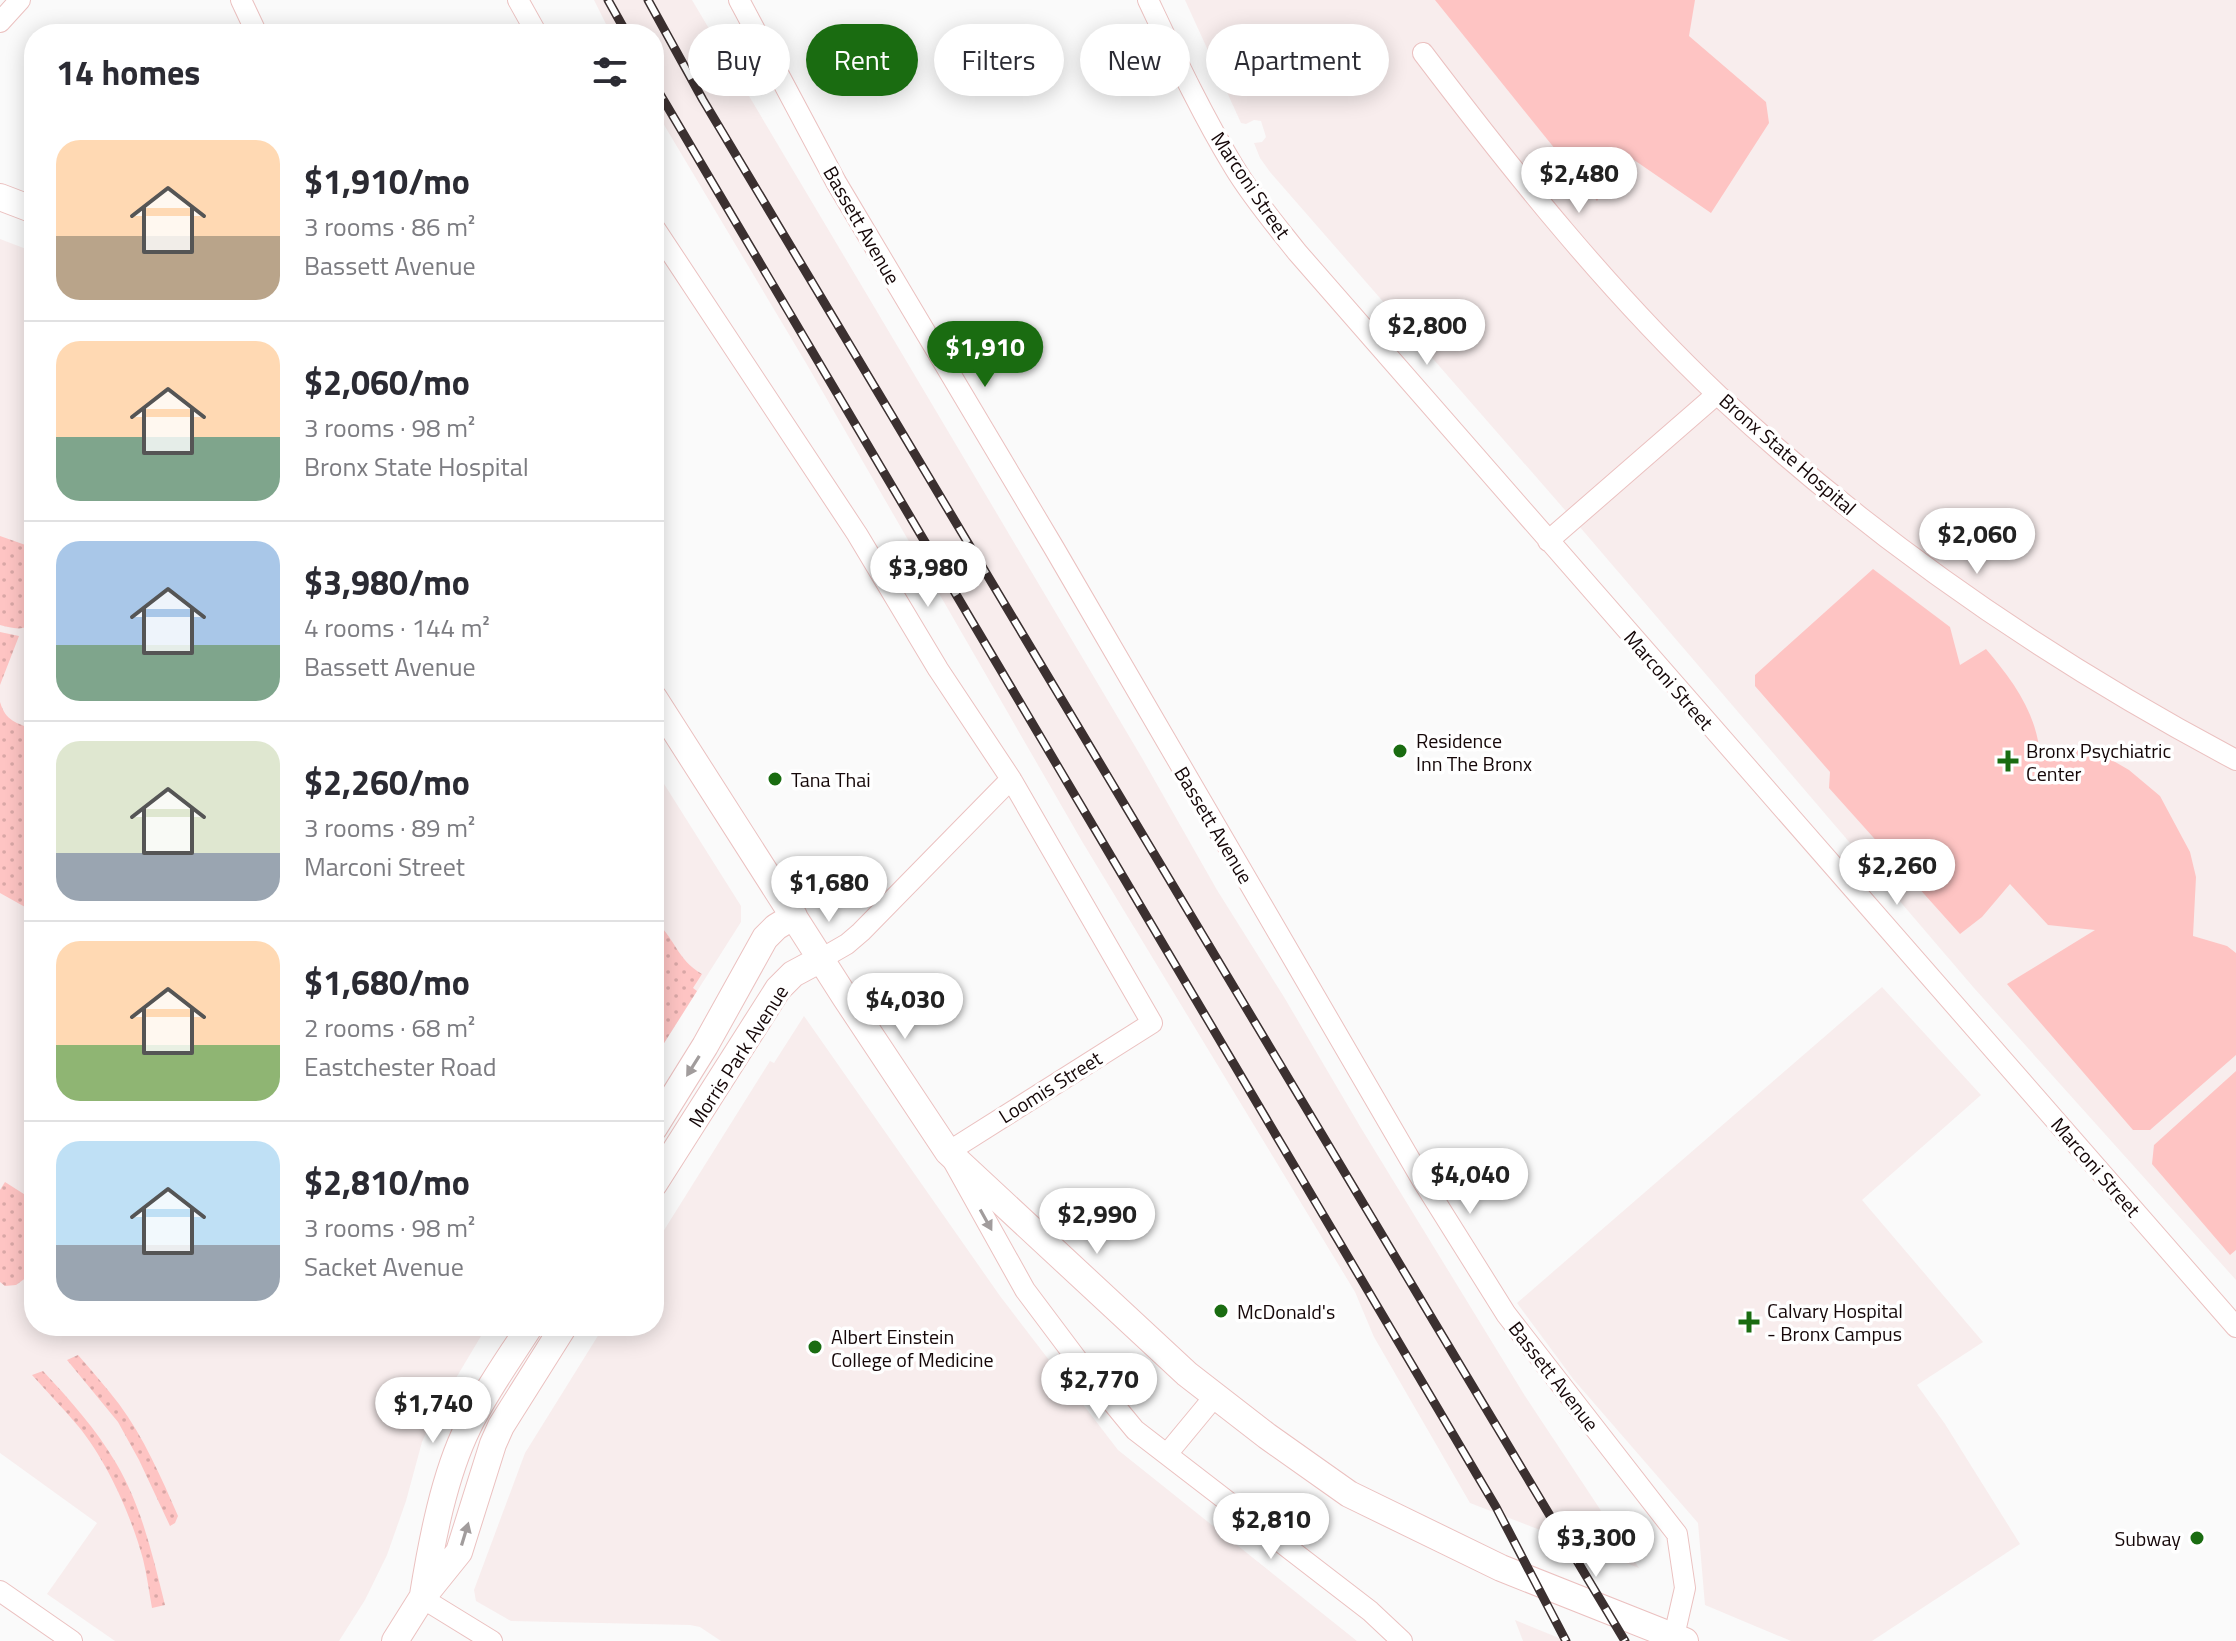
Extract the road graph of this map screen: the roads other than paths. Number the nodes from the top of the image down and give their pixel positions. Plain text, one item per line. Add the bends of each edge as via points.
1 (20, 0) edge
2 (241, 0) edge
3 (518, 0) edge
4 (739, 0) edge
5 (1148, 0) edge
6 (0, 22) edge
7 (252, 24) edge
8 (531, 24) edge
9 (1423, 53) dead end
10 (0, 197) edge
11 (24, 206) edge
12 (664, 242) edge
13 (1717, 394) junction
14 (1548, 541) junction
15 (664, 714) edge
16 (2236, 760) edge
17 (1011, 779) junction
18 (794, 916) junction
19 (821, 959) junction
20 (664, 1112) edge
21 (948, 1152) junction
22 (664, 1168) edge
23 (2236, 1327) edge
24 (524, 1336) edge
25 (558, 1336) edge
26 (1215, 1396) junction
27 (1167, 1454) junction
28 (0, 1591) edge
29 (422, 1598) junction
30 (1680, 1638) edge
31 (72, 1641) edge
32 (395, 1641) edge
33 (492, 1641) edge
34 (1402, 1641) edge

1 - 6 street
2 - 7 street
3 - 8 street
4 - 30 street, Bassett Avenue via 836,182 1422,1180 1506,1314 1677,1534 1685,1588
5 - 14 street, Marconi Street via 1200,107 1254,198
9 - 13 street, Bronx State Hospital via 1561,228
10 - 11 main road
12 - 17 street
13 - 14 street
13 - 16 street, Bronx State Hospital via 1815,481 1989,612 2083,673
14 - 23 street, Marconi Street
15 - 18 main road
17 - 19 street, Morris Park Avenue via 861,932
17 - 21 street, Loomis Street via 1152,1023
18 - 19 main road
18 -> 20 main road, Morris Park Avenue via 765,938
19 - 21 main road
19 - 22 main road, Morris Park Avenue via 778,989
21 - 26 main road
21 -> 27 street via 1025,1290 1135,1430
24 - 29 main road via 461,1443 431,1542
29 -> 25 main road via 459,1552 501,1426
26 - 27 street
26 - 30 main road via 1349,1494 1501,1568
27 - 34 street
28 - 31 street
29 - 32 main road
29 - 33 street

